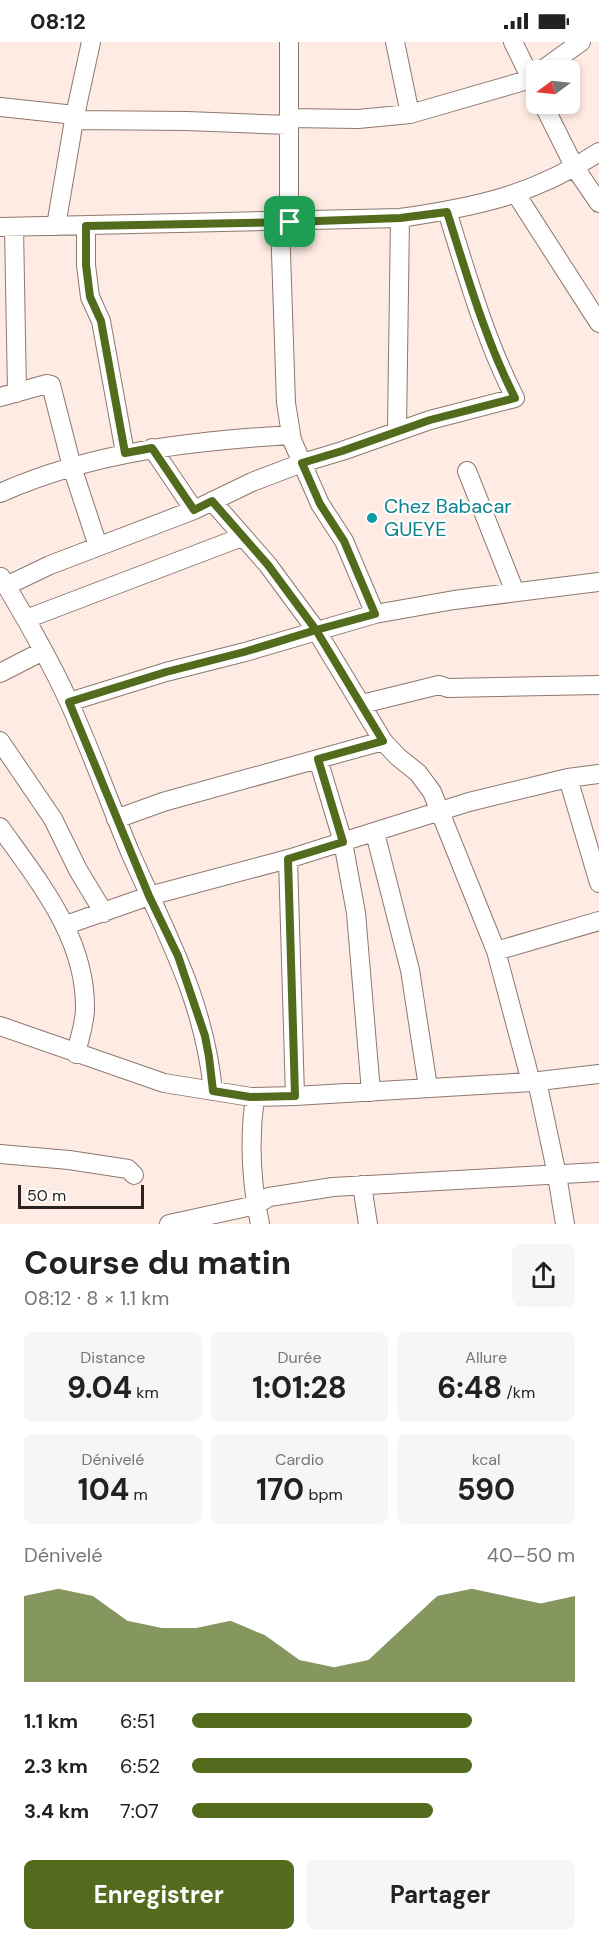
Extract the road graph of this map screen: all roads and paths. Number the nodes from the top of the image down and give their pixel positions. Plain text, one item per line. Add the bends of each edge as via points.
1 (91, 42) edge
2 (289, 42) edge
3 (395, 42) edge
4 (513, 42) edge
5 (581, 42) edge
6 (560, 60) edge
7 (526, 62) edge
8 (526, 82) edge
9 (0, 107) edge
10 (410, 114) junction
11 (548, 114) edge
12 (74, 118) junction
13 (288, 122) junction
14 (599, 152) edge
15 (575, 168) junction
16 (516, 194) junction
17 (599, 203) edge
18 (447, 212) junction
19 (400, 218) junction
20 (285, 222) junction
21 (56, 226) junction
22 (86, 226) junction
23 (7, 227) edge
24 (599, 323) edge
25 (8, 395) edge
26 (397, 430) junction
27 (291, 435) junction
28 (152, 448) junction
29 (125, 453) junction
30 (302, 463) junction
31 (72, 466) junction
32 (468, 471) dead end
33 (0, 493) edge
34 (212, 501) junction
35 (194, 510) junction
36 (242, 537) junction
37 (98, 546) junction
38 (3, 581) edge
39 (599, 582) edge
40 (515, 592) junction
41 (375, 614) junction
42 (26, 620) junction
43 (316, 630) junction
44 (43, 651) junction
45 (0, 673) edge
46 (599, 686) edge
47 (69, 702) junction
48 (362, 704) junction
49 (0, 741) edge
50 (383, 741) junction
51 (318, 759) junction
52 (599, 774) edge
53 (568, 778) junction
54 (440, 812) junction
55 (116, 819) junction
56 (0, 827) edge
57 (375, 833) junction
58 (343, 842) junction
59 (288, 859) junction
60 (599, 884) edge
61 (149, 896) junction
62 (104, 912) junction
63 (599, 921) edge
64 (66, 925) junction
65 (496, 951) junction
66 (0, 1026) edge
67 (76, 1054) junction
68 (599, 1074) edge
69 (534, 1081) junction
70 (428, 1087) junction
71 (213, 1091) junction
72 (370, 1092) junction
73 (295, 1096) junction
74 (255, 1097) junction
75 (0, 1154) edge
76 (599, 1172) edge
77 (134, 1174) dead end
78 (557, 1175) junction
79 (362, 1185) junction
80 (256, 1205) junction
81 (169, 1224) edge
82 (260, 1224) edge
83 (368, 1224) edge
84 (565, 1224) edge

1 - 12 street
2 - 13 street
3 - 10 street
4 - 7 street
5 - 6 street
8 - 10 street
9 - 12 street
10 - 13 street
11 - 15 street
12 - 13 street
12 - 21 street
13 - 20 street
14 - 15 street
15 - 16 street
15 - 17 street
16 - 18 street
16 - 24 street
18 - 19 street
18 - 26 street via 498,364 515,398
19 - 20 street
19 - 26 street
20 - 22 street
20 - 27 street via 286,403
21 - 22 street
21 - 23 street
22 - 29 street via 90,297 101,321
23 - 25 street
25 - 31 street via 51,385
26 - 30 street
27 - 28 street
27 - 30 street
28 - 29 street
28 - 35 street
29 - 31 street
30 - 34 street
30 - 41 street via 320,504 344,541
31 - 33 street
31 - 37 street
32 - 40 street
34 - 35 street
34 - 36 street
35 - 37 street
36 - 42 street
36 - 43 street
37 - 38 street
38 - 42 street
39 - 40 street
40 - 41 street
41 - 43 street
42 - 44 street
43 - 47 street
43 - 48 street
44 - 45 street
44 - 47 street
46 - 48 street via 439,685
47 - 55 street
48 - 50 street
49 - 62 street via 53,819
50 - 51 street
50 - 54 street via 418,773
51 - 55 street
51 - 58 street
52 - 53 street
53 - 54 street
53 - 60 street
54 - 57 street
54 - 65 street
55 - 61 street
56 - 64 street
57 - 58 street
57 - 70 street via 411,970
58 - 59 street
58 - 72 street via 361,955
59 - 61 street
59 - 73 street
61 - 62 street
61 - 71 street via 196,1005
62 - 64 street
63 - 65 street
64 - 67 street via 84,988 85,1012
65 - 69 street
66 - 67 street
67 - 71 street via 164,1083
68 - 69 street
69 - 70 street
69 - 78 street
70 - 72 street
71 - 74 street
72 - 73 street
73 - 74 street
74 - 80 street via 250,1150
75 - 77 street via 69,1160 128,1169
76 - 78 street
78 - 79 street
78 - 84 street
79 - 80 street via 269,1197
79 - 83 street
80 - 81 street
80 - 82 street

